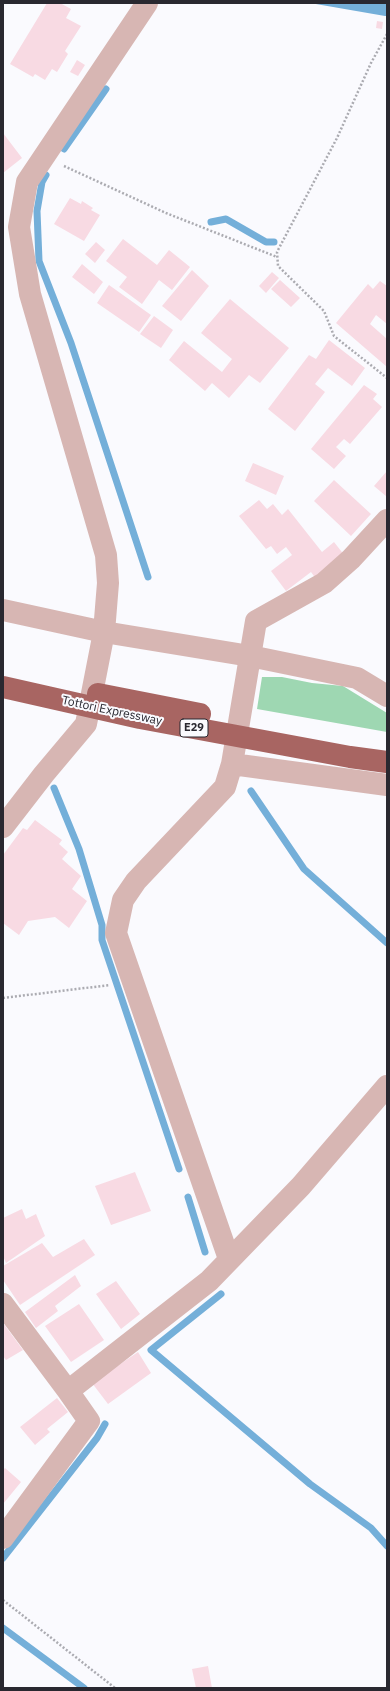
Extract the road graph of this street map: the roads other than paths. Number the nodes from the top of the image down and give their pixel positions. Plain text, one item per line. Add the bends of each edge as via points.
1 (147, 3) edge
2 (387, 520) edge
3 (3, 610) edge
4 (104, 632) junction
5 (250, 656) junction
6 (3, 674) edge
7 (3, 687) edge
8 (387, 696) edge
9 (387, 749) edge
10 (387, 762) edge
11 (232, 764) junction
12 (387, 785) edge
13 (3, 826) edge
14 (387, 1086) edge
15 (229, 1259) junction
16 (3, 1304) edge
17 (68, 1391) junction
18 (3, 1538) edge

1 - 4 street via 27,182 19,228 30,294 106,555 108,583
2 - 5 street via 351,559 324,583 256,622
3 - 4 street
4 - 5 street
4 - 13 street via 86,724
5 - 8 street via 357,678
5 - 11 street
6 - 9 highway, Tottori Expressway / E29, bridge via 353,745
7 - 10 highway, Tottori Expressway / E29, bridge via 140,718
11 - 12 street
11 - 15 street via 225,787 136,881 123,900 116,933
14 - 15 street via 301,1186
15 - 17 street via 209,1281
16 - 17 street
17 - 18 street via 88,1422

